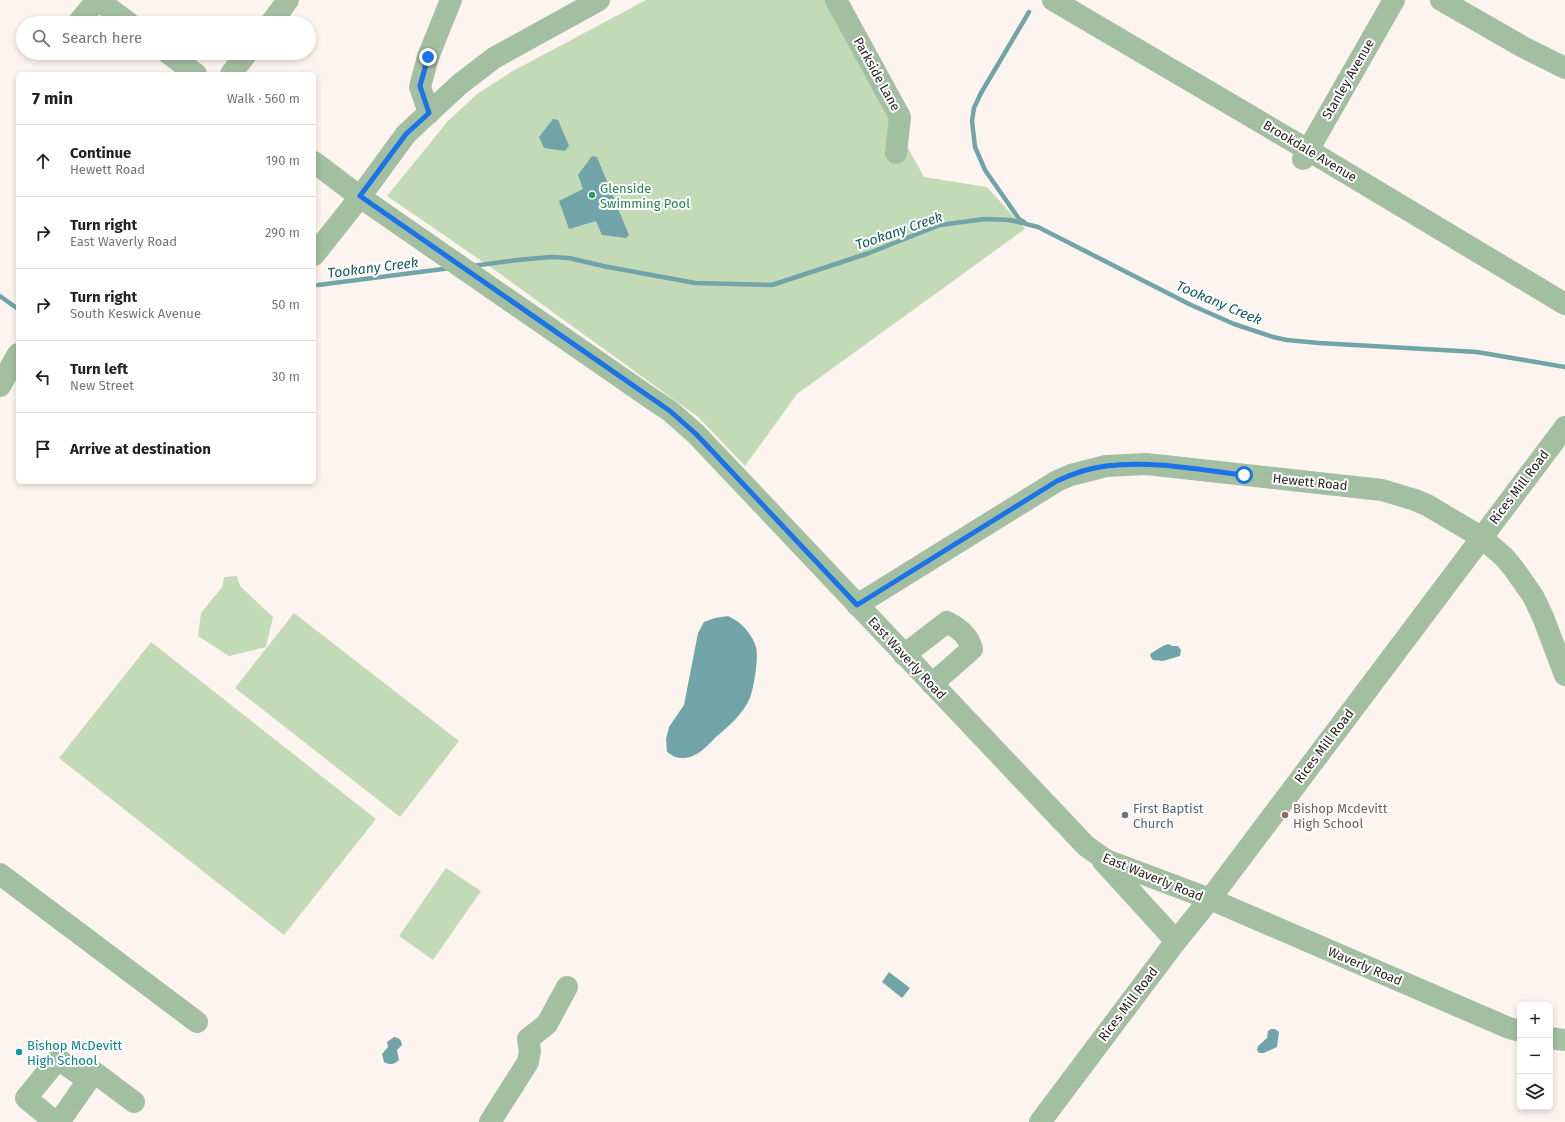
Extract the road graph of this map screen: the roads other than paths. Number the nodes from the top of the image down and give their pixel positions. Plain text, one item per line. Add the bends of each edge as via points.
1 (288, 0) edge
2 (451, 0) edge
3 (836, 0) edge
4 (1053, 0) edge
5 (1394, 0) edge
6 (1441, 0) edge
7 (105, 2) edge
8 (587, 2) edge
9 (87, 16) edge
10 (121, 16) edge
11 (275, 16) edge
12 (177, 60) edge
13 (242, 60) edge
14 (1565, 68) edge
15 (193, 72) edge
16 (233, 72) edge
17 (429, 113) junction
18 (896, 153) dead end
19 (1305, 154) junction
20 (316, 163) edge
21 (360, 196) junction
22 (316, 252) edge
23 (1565, 304) edge
24 (16, 358) edge
25 (0, 386) edge
26 (1565, 427) edge
27 (1481, 537) junction
28 (857, 605) junction
29 (904, 655) junction
30 (1565, 675) edge
31 (932, 684) junction
32 (1096, 854) junction
33 (0, 874) edge
34 (1210, 899) junction
35 (1176, 942) junction
36 (567, 987) dead end
37 (197, 1022) dead end
38 (1517, 1031) edge
39 (1553, 1038) edge
40 (1565, 1040) edge
41 (88, 1080) junction
42 (134, 1102) dead end
43 (54, 1122) edge
44 (59, 1122) edge
45 (490, 1122) edge
46 (1040, 1122) edge

1 - 11 street
2 - 17 street via 428,57 420,86
3 - 18 street, Parkside Lane via 900,117
4 - 19 street, Brookdale Avenue
5 - 19 street, Stanley Avenue
6 - 14 street
7 - 9 street
7 - 10 street
8 - 17 street via 494,58 460,84
12 - 15 street
13 - 16 street
17 - 21 street via 406,134
19 - 23 street, Brookdale Avenue
20 - 21 street, East Waverly Road
21 - 22 street
21 - 28 street, East Waverly Road via 670,411
24 - 25 street
26 - 27 street, Rices Mill Road
27 - 28 street, Hewett Road via 1428,505 1382,490 1146,464 1106,466 1076,473 1057,481
27 - 30 street, Hewett Road via 1504,557 1533,596
27 - 34 street, Rices Mill Road
28 - 29 street, East Waverly Road
29 - 31 street, East Waverly Road
29 - 31 street via 946,622 957,627 970,641 972,649
31 - 32 street, East Waverly Road via 1078,839
32 - 34 street, East Waverly Road
32 - 35 street, East Waverly Road
33 - 37 street
34 - 35 street, Rices Mill Road
34 - 38 street, Waverly Road
35 - 46 street, Rices Mill Road
36 - 45 street via 547,1024 528,1039 528,1062
39 - 40 street
41 - 42 street via 94,1072
41 - 43 street via 58,1059 26,1098
41 - 44 street

